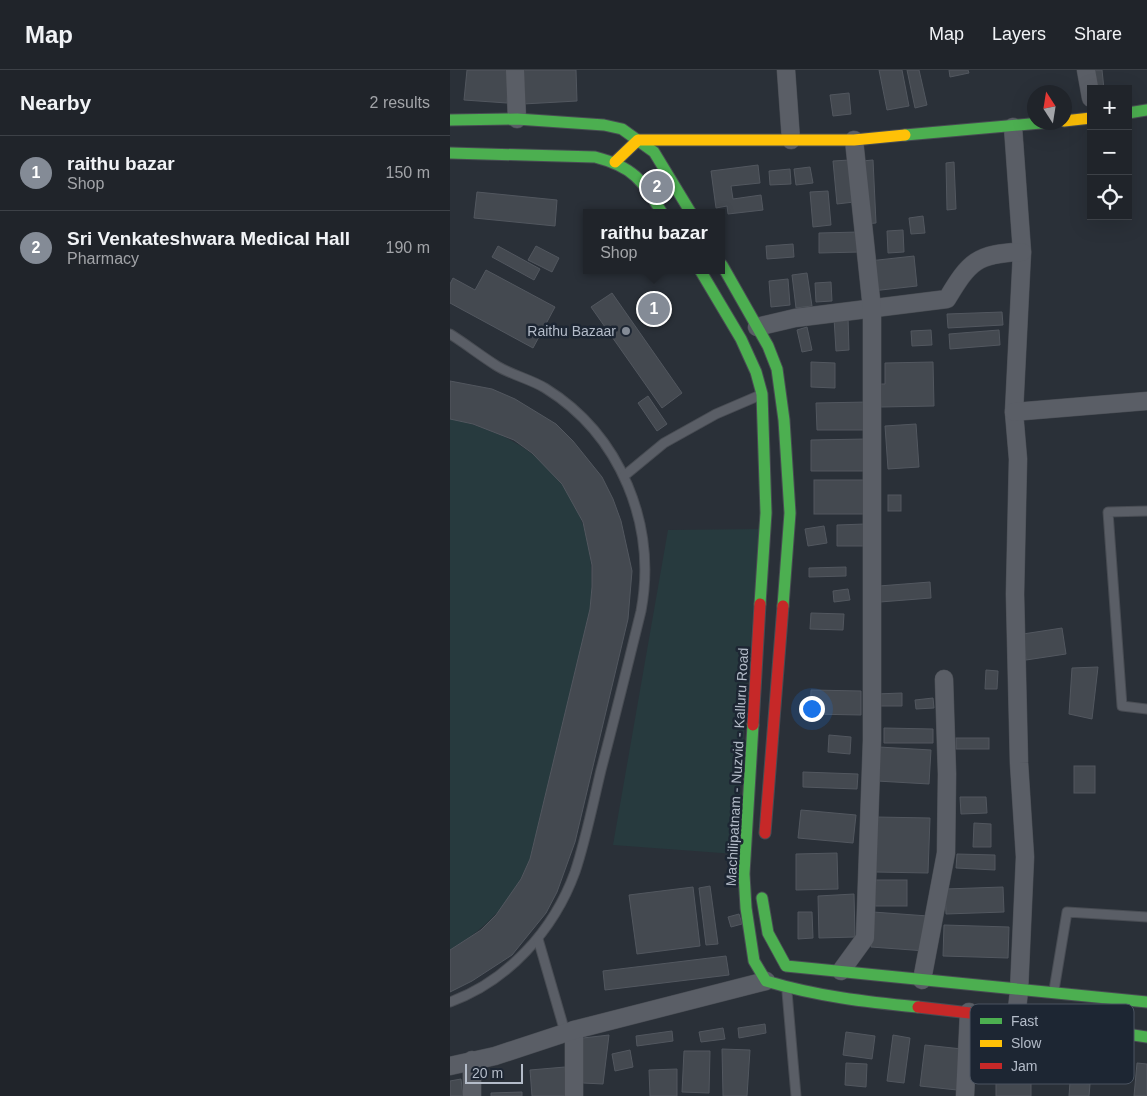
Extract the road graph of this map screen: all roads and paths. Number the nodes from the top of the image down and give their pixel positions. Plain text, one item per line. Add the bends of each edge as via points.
1 (515, 70) edge
2 (786, 70) edge
3 (1086, 70) edge
4 (1089, 85) edge
5 (1147, 110) edge
6 (1132, 112) edge
7 (1087, 118) edge
8 (517, 119) junction
9 (450, 120) edge
10 (1072, 120) edge
11 (1027, 125) edge
12 (1013, 127) junction
13 (638, 140) junction
14 (791, 140) junction
15 (854, 140) junction
16 (450, 153) edge
17 (615, 162) junction
18 (659, 209) edge
19 (689, 209) edge
20 (1022, 252) junction
21 (725, 270) edge
22 (702, 274) edge
23 (872, 309) junction
24 (757, 326) junction
25 (450, 334) edge
26 (762, 394) junction
27 (1147, 401) edge
28 (1014, 412) junction
29 (624, 476) junction
30 (1147, 511) edge
31 (944, 679) dead end
32 (1147, 709) edge
33 (764, 848) dead end
34 (760, 886) dead end
35 (1147, 917) edge
36 (538, 939) junction
37 (786, 966) junction
38 (841, 971) junction
39 (922, 980) junction
40 (766, 981) junction
41 (787, 988) junction
42 (1019, 991) junction
43 (1053, 994) junction
44 (450, 1002) edge
45 (1147, 1002) edge
46 (1018, 1004) edge
47 (969, 1012) joint
48 (570, 1031) junction
49 (1134, 1035) edge
50 (1147, 1037) edge
51 (472, 1060) junction
52 (450, 1066) edge
53 (472, 1096) edge
54 (574, 1096) edge
55 (796, 1096) edge
56 (965, 1096) edge

1 - 8 street
2 - 14 street
3 - 4 street
5 - 6 main road
7 - 10 main road
8 - 9 main road
8 - 13 main road via 604,125 622,129
11 - 12 main road
12 - 15 main road
12 - 20 street
13 - 14 main road
13 - 17 main road
13 - 19 main road via 654,152
14 - 15 main road
15 - 23 street
16 - 17 main road via 595,157
17 - 18 main road via 637,174
20 - 23 street via 998,253 969,265 947,299
20 - 28 street
21 - 24 main road
22 - 26 main road, Machilipatnam - Nuzvid - Kalluru Road via 741,339
23 - 24 street
23 - 38 street via 870,854 865,938
24 - 33 main road via 777,369 782,394 790,514
25 - 29 lane via 499,367 530,380 566,403 602,441
26 - 29 lane via 716,414 664,443
26 - 40 main road, Machilipatnam - Nuzvid - Kalluru Road via 766,513 744,874 754,961
27 - 28 street
28 - 42 street via 1018,459 1015,594 1018,733 1024,857
29 - 36 lane via 643,534 646,573 641,612 575,871 566,895
30 - 32 lane via 1108,512 1122,706
31 - 39 street via 946,854
34 - 37 main road via 768,933
35 - 43 lane via 1067,912
36 - 44 lane via 500,974 479,989
36 - 48 lane
37 - 38 main road
37 - 40 main road
38 - 39 main road
39 - 42 main road
40 - 41 main road
40 - 48 street
41 - 47 main road via 852,1000
41 - 55 lane
42 - 43 main road
42 - 46 street
43 - 45 main road
47 - 56 street
48 - 51 street via 495,1056
48 - 54 street
49 - 50 main road
51 - 52 street
51 - 53 street

